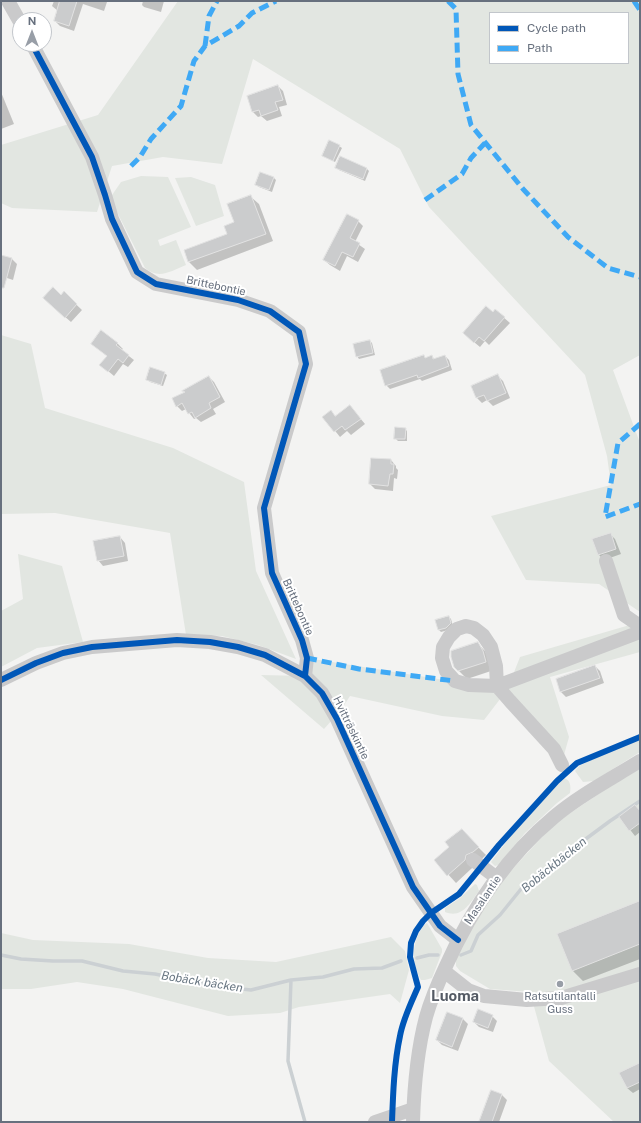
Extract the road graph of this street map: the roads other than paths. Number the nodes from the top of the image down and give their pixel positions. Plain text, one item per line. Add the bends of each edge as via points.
1 (8, 1) edge
2 (14, 12) edge
3 (36, 52) edge
4 (606, 561) dead end
5 (640, 626) edge
6 (640, 632) edge
7 (305, 676) junction
8 (1, 680) edge
9 (497, 686) junction
10 (640, 761) edge
11 (562, 765) dead end
12 (473, 860) dead end
13 (497, 878) junction
14 (458, 940) junction
15 (444, 971) junction
16 (640, 974) edge
17 (413, 1116) edge
18 (375, 1122) edge

1 - 2 street
3 - 7 street, Brittebontie via 92,157 112,219 137,272 156,284 238,300 270,311 298,332 306,364 264,508 272,573 302,640 307,658
4 - 5 street via 624,615
6 - 9 street
7 - 8 street, Hvitträskintie via 266,655 238,646 177,640 92,647 63,653
7 - 14 street, Hvitträskintie via 322,693 338,719 413,887 440,926
9 - 9 street via 492,646 474,628 466,626 457,629 443,647 442,658 446,671 455,681 469,685
9 - 11 street via 554,749
10 - 13 street, Masalantie via 553,818 517,853
12 - 13 street
13 - 14 street, Masalantie
14 - 15 street, Masalantie
15 - 16 street via 468,990 484,996 527,1000 561,998
15 - 17 street, Masalantie via 436,986 417,1059
17 - 18 street

